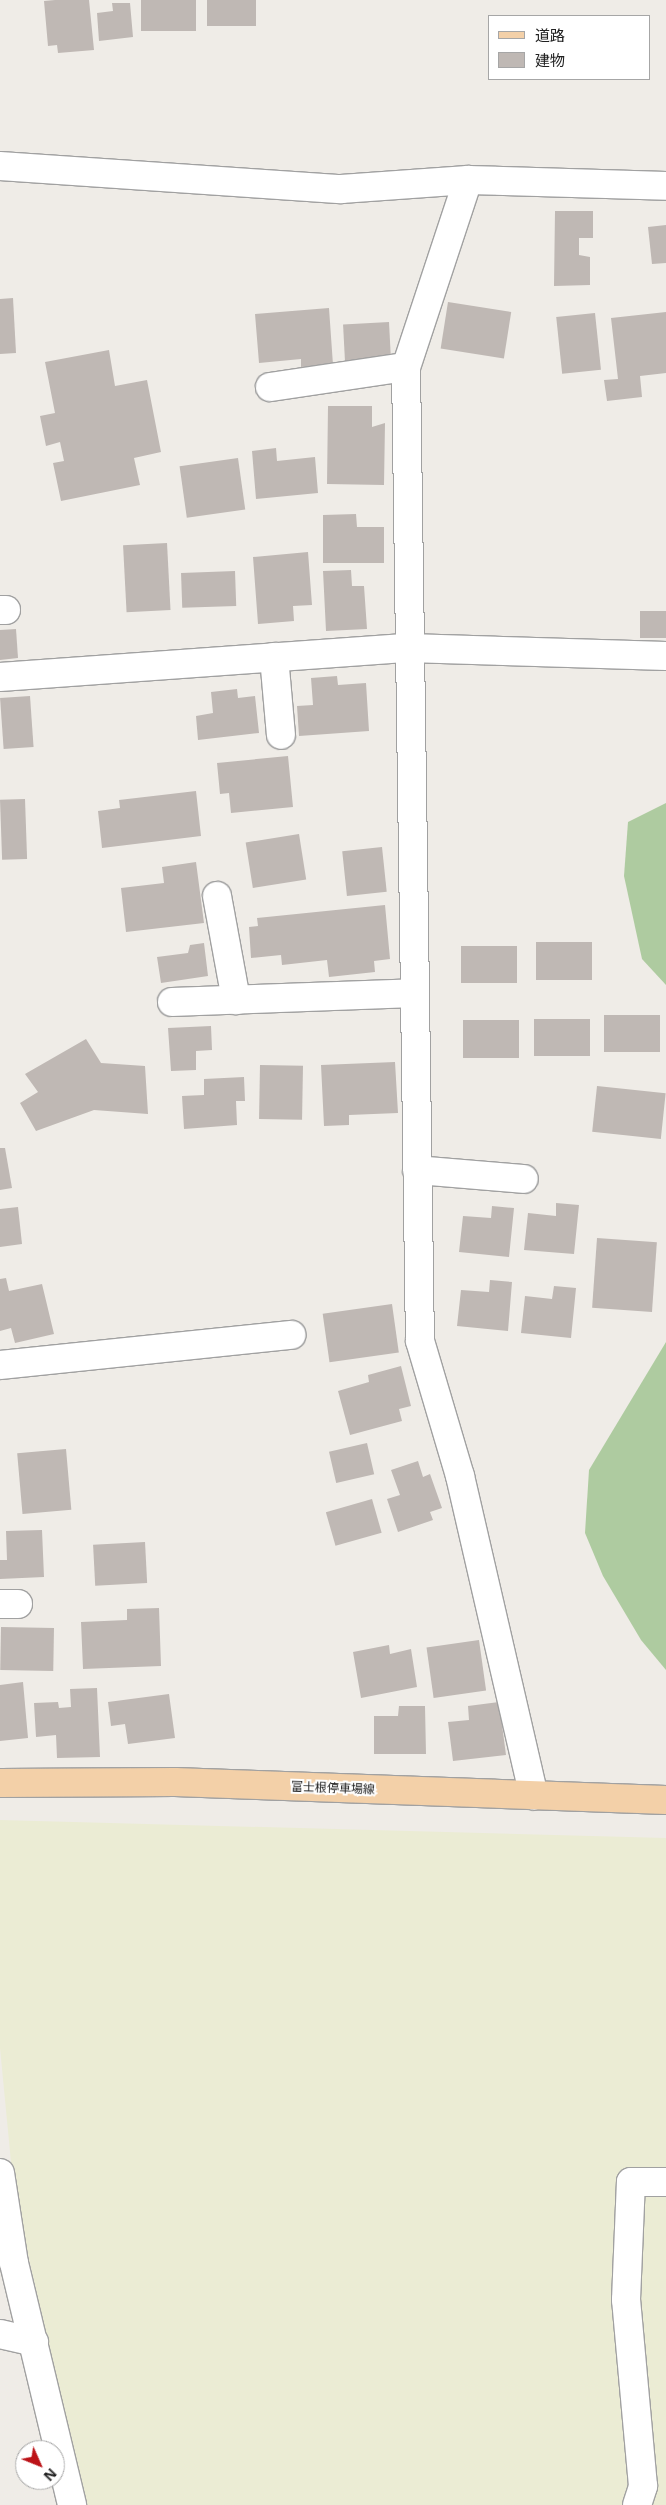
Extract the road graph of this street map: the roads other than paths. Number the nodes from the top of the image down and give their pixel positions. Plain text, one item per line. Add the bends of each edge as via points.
1 (0, 166) edge
2 (468, 180) junction
3 (666, 186) edge
4 (406, 367) junction
5 (270, 387) dead end
6 (408, 648) junction
7 (666, 656) edge
8 (274, 657) junction
9 (0, 677) edge
10 (281, 735) dead end
11 (217, 896) dead end
12 (414, 993) junction
13 (236, 1000) junction
14 (172, 1002) dead end
15 (417, 1170) junction
16 (524, 1179) dead end
17 (291, 1335) dead end
18 (0, 1365) edge
19 (0, 1783) edge
20 (534, 1796) junction
21 (666, 1800) edge
22 (0, 2173) edge
23 (666, 2182) edge
24 (0, 2334) edge
25 (34, 2342) junction
26 (72, 2505) edge
27 (637, 2505) edge

1 - 2 street via 341,189
2 - 3 street
2 - 4 street
4 - 5 street
4 - 6 street
6 - 7 street
6 - 8 street
6 - 12 street
8 - 9 street
8 - 10 street
11 - 13 street
12 - 13 street
12 - 15 street
13 - 14 street
15 - 16 street
15 - 20 street via 420,1341 460,1476
17 - 18 street
19 - 20 main road, 富士根停車場線 via 176,1782
20 - 21 main road, 富士根停車場線
22 - 25 street via 14,2263
23 - 27 street via 631,2182 626,2300 643,2486
24 - 25 street
25 - 26 street

